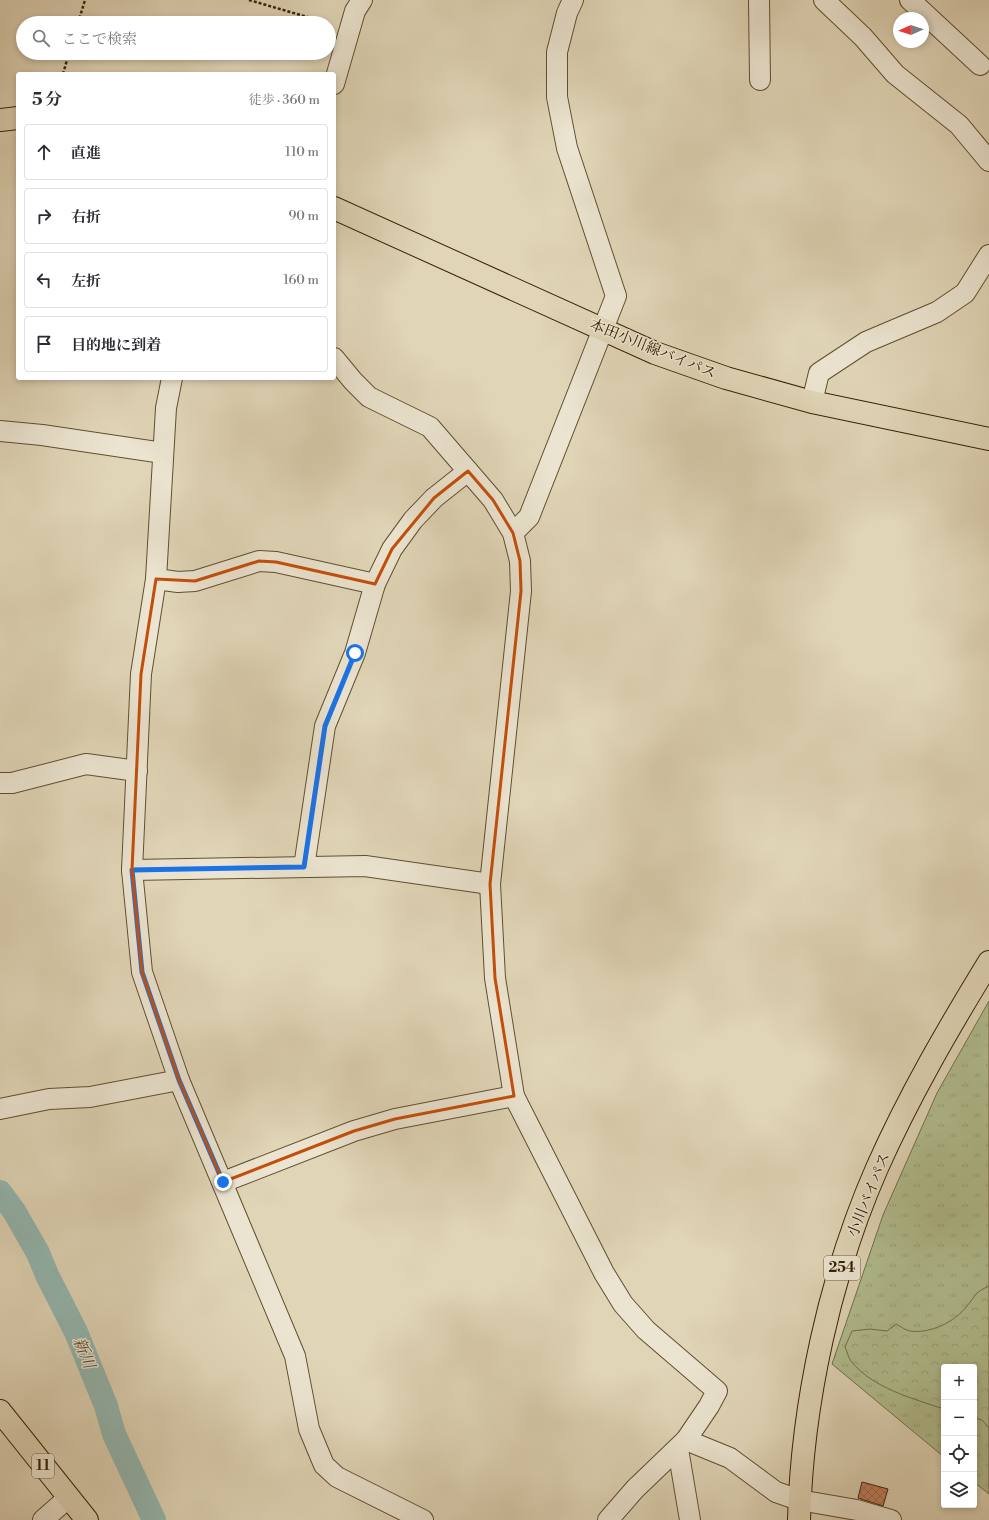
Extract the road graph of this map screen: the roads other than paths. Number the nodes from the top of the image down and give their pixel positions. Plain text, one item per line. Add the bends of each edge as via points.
1 (362, 0) edge
2 (573, 0) edge
3 (759, 0) edge
4 (824, 0) edge
5 (910, 0) edge
6 (980, 65) dead end
7 (336, 77) edge
8 (760, 80) dead end
9 (16, 118) edge
10 (0, 120) edge
11 (989, 161) edge
12 (336, 209) edge
13 (989, 255) edge
14 (603, 329) junction
15 (336, 360) edge
16 (172, 380) edge
17 (812, 402) junction
18 (0, 430) edge
19 (989, 439) edge
20 (163, 453) junction
21 (468, 471) junction
22 (513, 533) junction
23 (156, 578) junction
24 (375, 584) junction
25 (137, 771) junction
26 (0, 783) edge
27 (304, 867) junction
28 (132, 870) junction
29 (490, 884) junction
30 (989, 962) edge
31 (179, 1080) junction
32 (514, 1096) junction
33 (0, 1109) edge
34 (223, 1182) junction
35 (0, 1411) edge
36 (682, 1445) junction
37 (68, 1498) junction
38 (799, 1510) edge
39 (43, 1520) edge
40 (87, 1520) edge
41 (423, 1520) edge
42 (608, 1520) edge
43 (690, 1520) edge
44 (891, 1520) edge

1 - 7 street via 356,11
2 - 14 street via 556,52 557,97 567,148 616,296
3 - 8 street
4 - 11 street via 863,37 894,74 959,125
5 - 6 street
9 - 10 main road
12 - 14 main road, 本田小川線バイパス
13 - 17 street via 965,293 937,312 866,342 819,373
14 - 17 main road, 本田小川線バイパス via 655,353 726,378
14 - 22 street via 529,517
15 - 21 street via 369,396 430,427
16 - 20 street via 166,408
17 - 19 main road, 本田小川線バイパス
18 - 20 street
20 - 23 street
21 - 22 street via 493,500
21 - 24 street via 434,498 413,520 392,549
22 - 29 street via 520,561 521,591
23 - 24 street via 178,582 196,581 258,561 276,562
23 - 25 street via 141,674
24 - 27 street via 355,653 325,726
25 - 26 street via 86,764 12,783
25 - 28 street
27 - 28 street
27 - 29 street via 365,866
28 - 31 street via 142,972
29 - 32 street via 495,978
30 - 38 main road, 小川バイパス / 254 via 945,1034 911,1098 877,1169 855,1224 816,1366 805,1432
31 - 33 street via 90,1097 49,1099
31 - 34 street
32 - 34 street via 395,1119 354,1131
32 - 36 street via 604,1273 623,1304 646,1330 717,1391
34 - 41 street via 295,1356 309,1429 324,1464 337,1477
35 - 37 main road, 11
36 - 38 street via 730,1458
36 - 42 street via 635,1489
36 - 43 street
37 - 39 street
37 - 40 main road, 11
38 - 44 street via 857,1510

